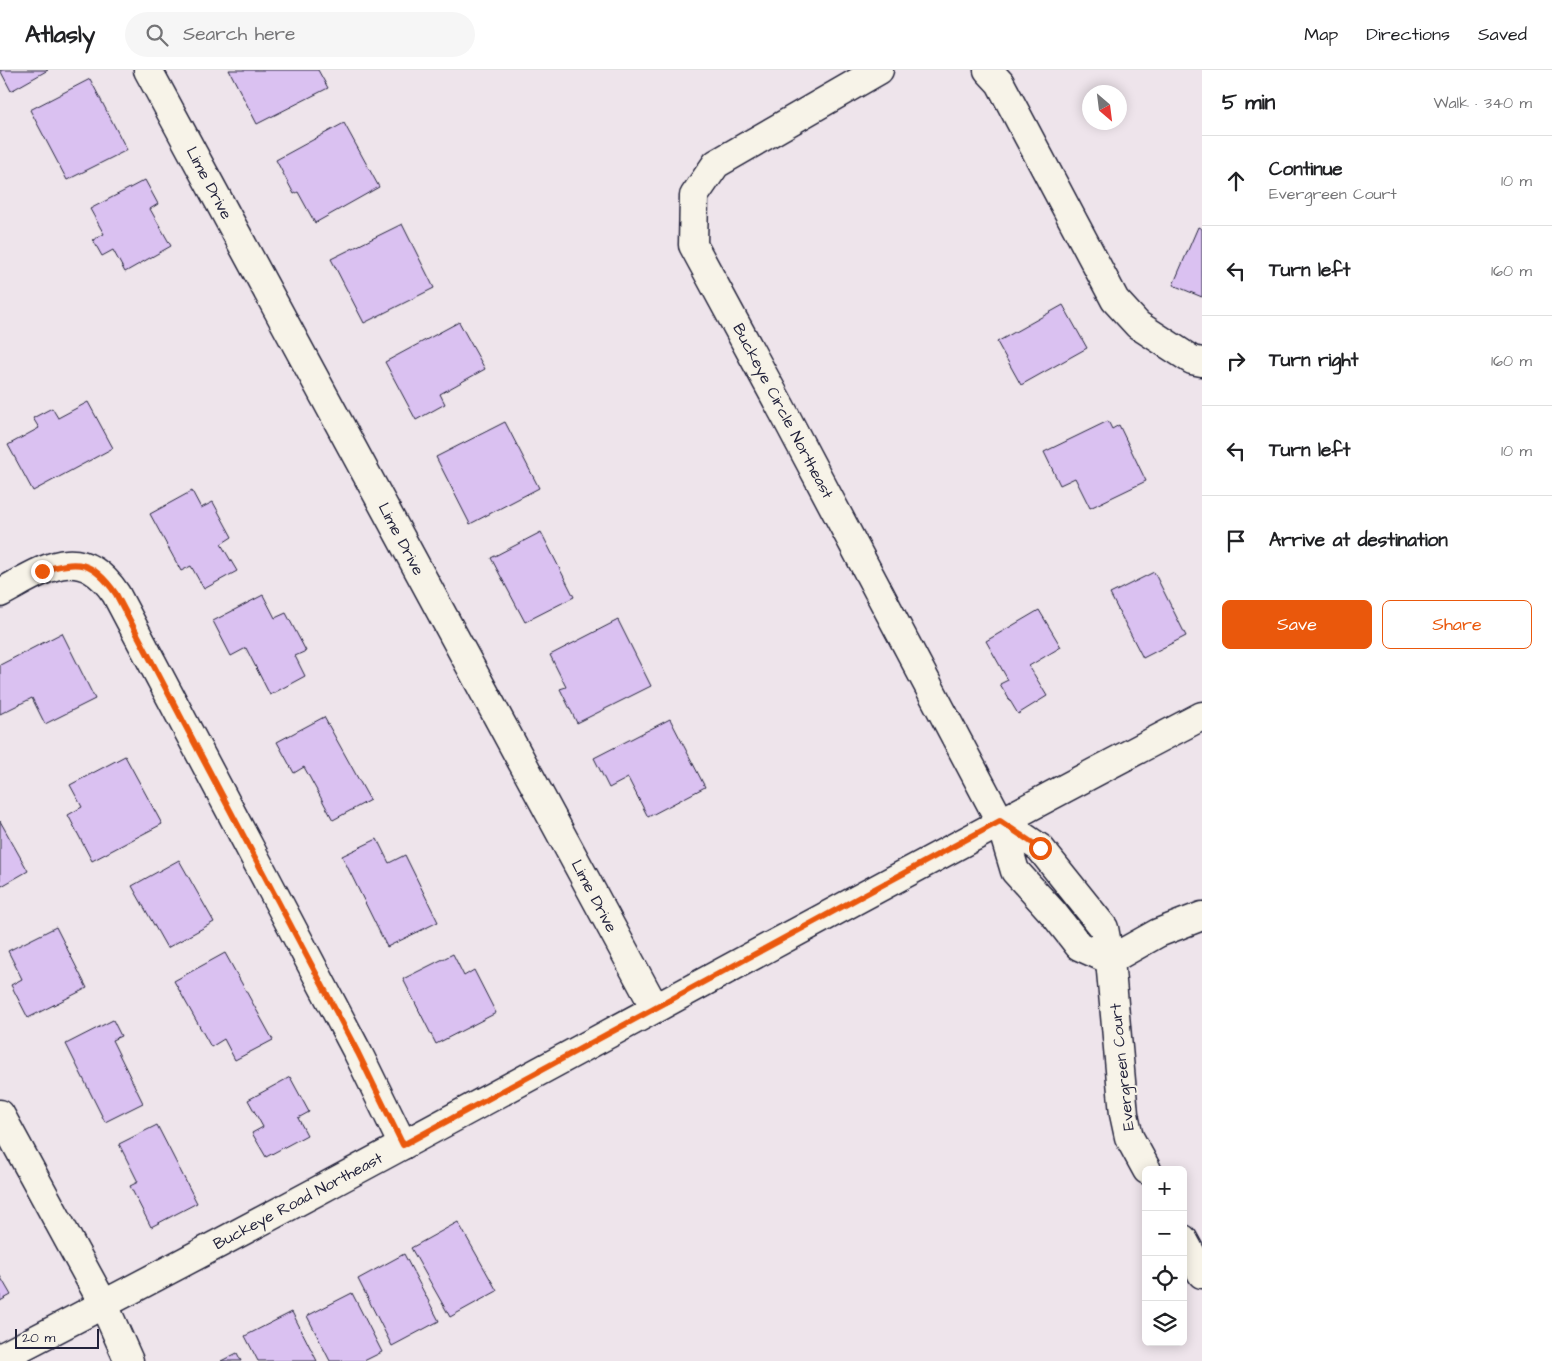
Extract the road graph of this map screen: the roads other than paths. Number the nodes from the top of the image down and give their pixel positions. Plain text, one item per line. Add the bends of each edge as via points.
1 (148, 70) edge
2 (878, 70) edge
3 (988, 70) edge
4 (1202, 362) edge
5 (0, 592) edge
6 (1202, 716) edge
7 (1000, 821) junction
8 (1202, 916) edge
9 (1110, 960) junction
10 (655, 1008) junction
11 (0, 1114) edge
12 (403, 1145) junction
13 (1145, 1166) edge
14 (1187, 1246) edge
15 (1202, 1274) edge
16 (104, 1305) junction
17 (0, 1358) edge
18 (129, 1361) edge

1 - 10 street, Lime Drive
2 - 7 street, Buckeye Circle Northeast via 716,164 694,196 693,245
3 - 4 street via 1000,83 1116,300 1138,325 1192,360
5 - 12 street via 62,564 82,563 105,578
6 - 7 street, Buckeye Road Northeast
7 - 9 street via 1015,870 1079,946
7 - 10 street, Buckeye Road Northeast
8 - 9 street via 1158,933
9 - 13 street, Evergreen Court via 1124,1114 1129,1137
10 - 12 street, Buckeye Road Northeast
11 - 16 street
12 - 16 street, Buckeye Road Northeast
14 - 15 street
16 - 17 street, Buckeye Road Northeast
16 - 18 street

